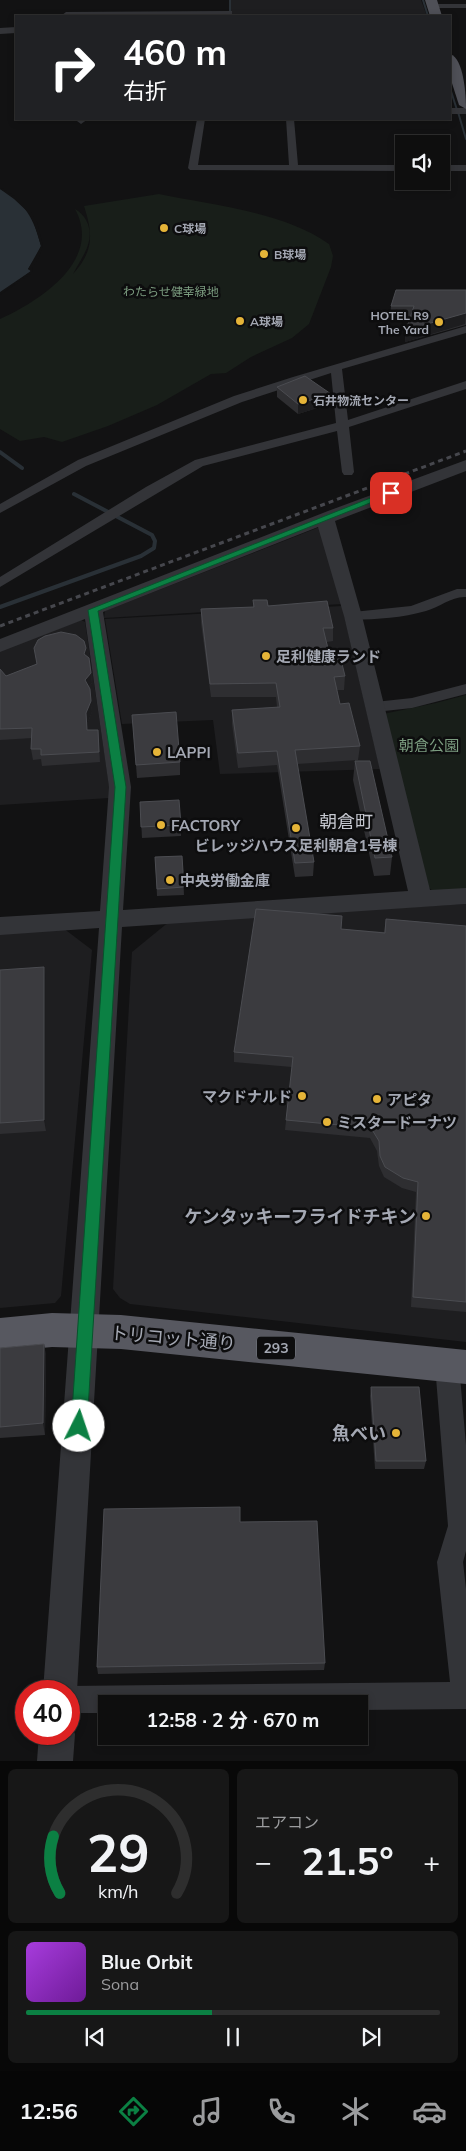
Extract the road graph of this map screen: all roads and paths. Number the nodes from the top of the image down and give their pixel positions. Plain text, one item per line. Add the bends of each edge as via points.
1 (87, 5) dead end
2 (466, 6) edge
3 (433, 7) edge
4 (172, 12) edge
5 (229, 13) dead end
6 (66, 15) edge
7 (103, 15) edge
8 (15, 30) edge
9 (0, 31) edge
10 (451, 61) edge
11 (466, 105) edge
12 (451, 111) edge
13 (466, 111) edge
14 (201, 120) edge
15 (290, 120) edge
16 (294, 168) junction
17 (395, 168) edge
18 (450, 168) edge
19 (466, 168) edge
20 (466, 329) edge
21 (336, 369) junction
22 (466, 384) edge
23 (344, 425) junction
24 (466, 465) edge
25 (348, 472) dead end
26 (0, 509) edge
27 (326, 519) junction
28 (0, 582) edge
29 (466, 594) edge
30 (93, 610) junction
31 (353, 616) junction
32 (0, 646) edge
33 (466, 689) edge
34 (375, 708) junction
35 (466, 896) edge
36 (421, 900) junction
37 (112, 919) junction
38 (0, 926) edge
39 (86, 1331) junction
40 (0, 1335) edge
41 (456, 1366) edge
42 (61, 1680) edge
43 (466, 1696) edge
44 (80, 1700) edge
45 (56, 1745) edge
46 (55, 1761) edge

1 - 7 street
2 - 3 street
4 - 5 street
4 - 7 street via 141,10
6 - 7 street
8 - 9 street
10 - 11 main road
12 - 13 street
14 - 16 street via 193,168
15 - 16 street
16 - 17 street
18 - 19 street
20 - 21 street
21 - 23 street
21 - 26 street via 238,399 82,463
22 - 23 street
23 - 25 street
23 - 28 street via 200,463
24 - 27 street
27 - 30 street
27 - 31 street
29 - 31 street via 458,592 413,610
30 - 32 street
30 - 37 street via 120,787
31 - 34 street
33 - 34 street via 412,703
34 - 36 street
35 - 36 street
36 - 37 street
37 - 38 street
37 - 39 street
39 - 40 highway, トリコット通り / 293 via 52,1330
39 - 41 highway, トリコット通り / 293
39 - 42 street
41 - 43 street via 461,1526 450,1562
43 - 44 street
45 - 46 street

